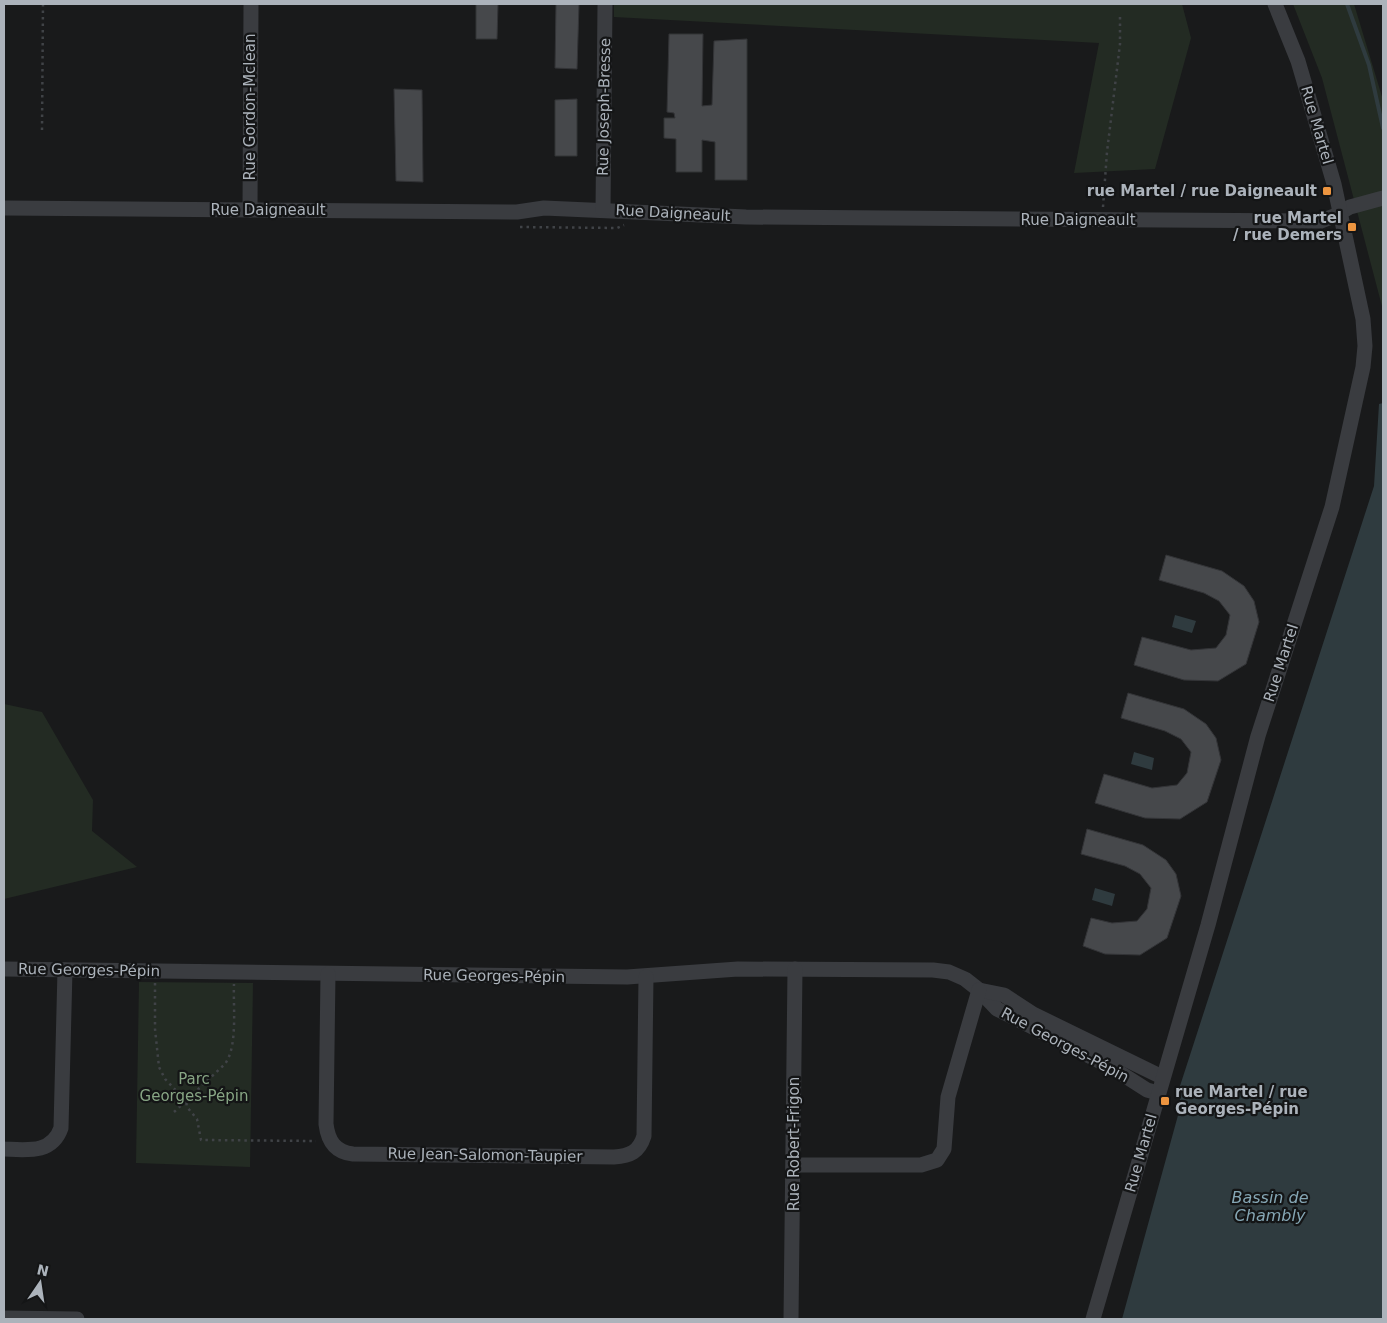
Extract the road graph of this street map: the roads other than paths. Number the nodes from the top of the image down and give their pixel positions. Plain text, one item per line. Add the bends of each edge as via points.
1 (250, 4) edge
2 (606, 4) edge
3 (1276, 4) edge
4 (1378, 199) edge
5 (4, 208) edge
6 (250, 210) junction
7 (603, 210) junction
8 (1340, 213) junction
9 (4, 969) edge
10 (795, 969) junction
11 (65, 970) junction
12 (328, 974) junction
13 (646, 977) junction
14 (979, 990) junction
15 (1162, 1077) junction
16 (1158, 1093) junction
17 (4, 1149) edge
18 (794, 1166) junction
19 (4, 1318) edge
20 (77, 1319) edge
21 (791, 1319) edge
22 (1093, 1319) edge

1 - 6 street, Rue Gordon-Mclean
2 - 7 street, Rue Joseph-Bresse
3 - 8 street, Rue Martel via 1320,130
4 - 8 street, Rue Daigneault via 1354,205
5 - 6 street, Rue Daigneault
6 - 7 street, Rue Daigneault
7 - 8 street, Rue Daigneault via 746,217 1302,221 1323,221
8 - 15 street, Rue Martel via 1357,283 1364,334 1364,356 1356,402 1332,507 1258,736 1214,906
9 - 11 street, Rue Georges-Pépin
10 - 13 street, Rue Georges-Pépin via 715,970
10 - 14 street, Rue Georges-Pépin via 934,970 957,975
10 - 18 street, Rue Robert-Frigon
11 - 12 street, Rue Georges-Pépin
11 - 17 street via 61,1128 54,1142 46,1147
12 - 13 street, Rue Georges-Pépin
12 - 13 street, Rue Jean-Salomon-Taupier via 326,1124 335,1148 353,1154 614,1157 632,1154 644,1136
14 - 15 street, Rue Georges-Pépin via 1004,995 1033,1014
14 - 16 street, Rue Georges-Pépin via 997,1010
14 - 18 street via 949,1090 945,1144 937,1160 920,1165
15 - 16 street, Rue Martel
16 - 22 street, Rue Martel
18 - 21 street, Rue Robert-Frigon
19 - 20 street

